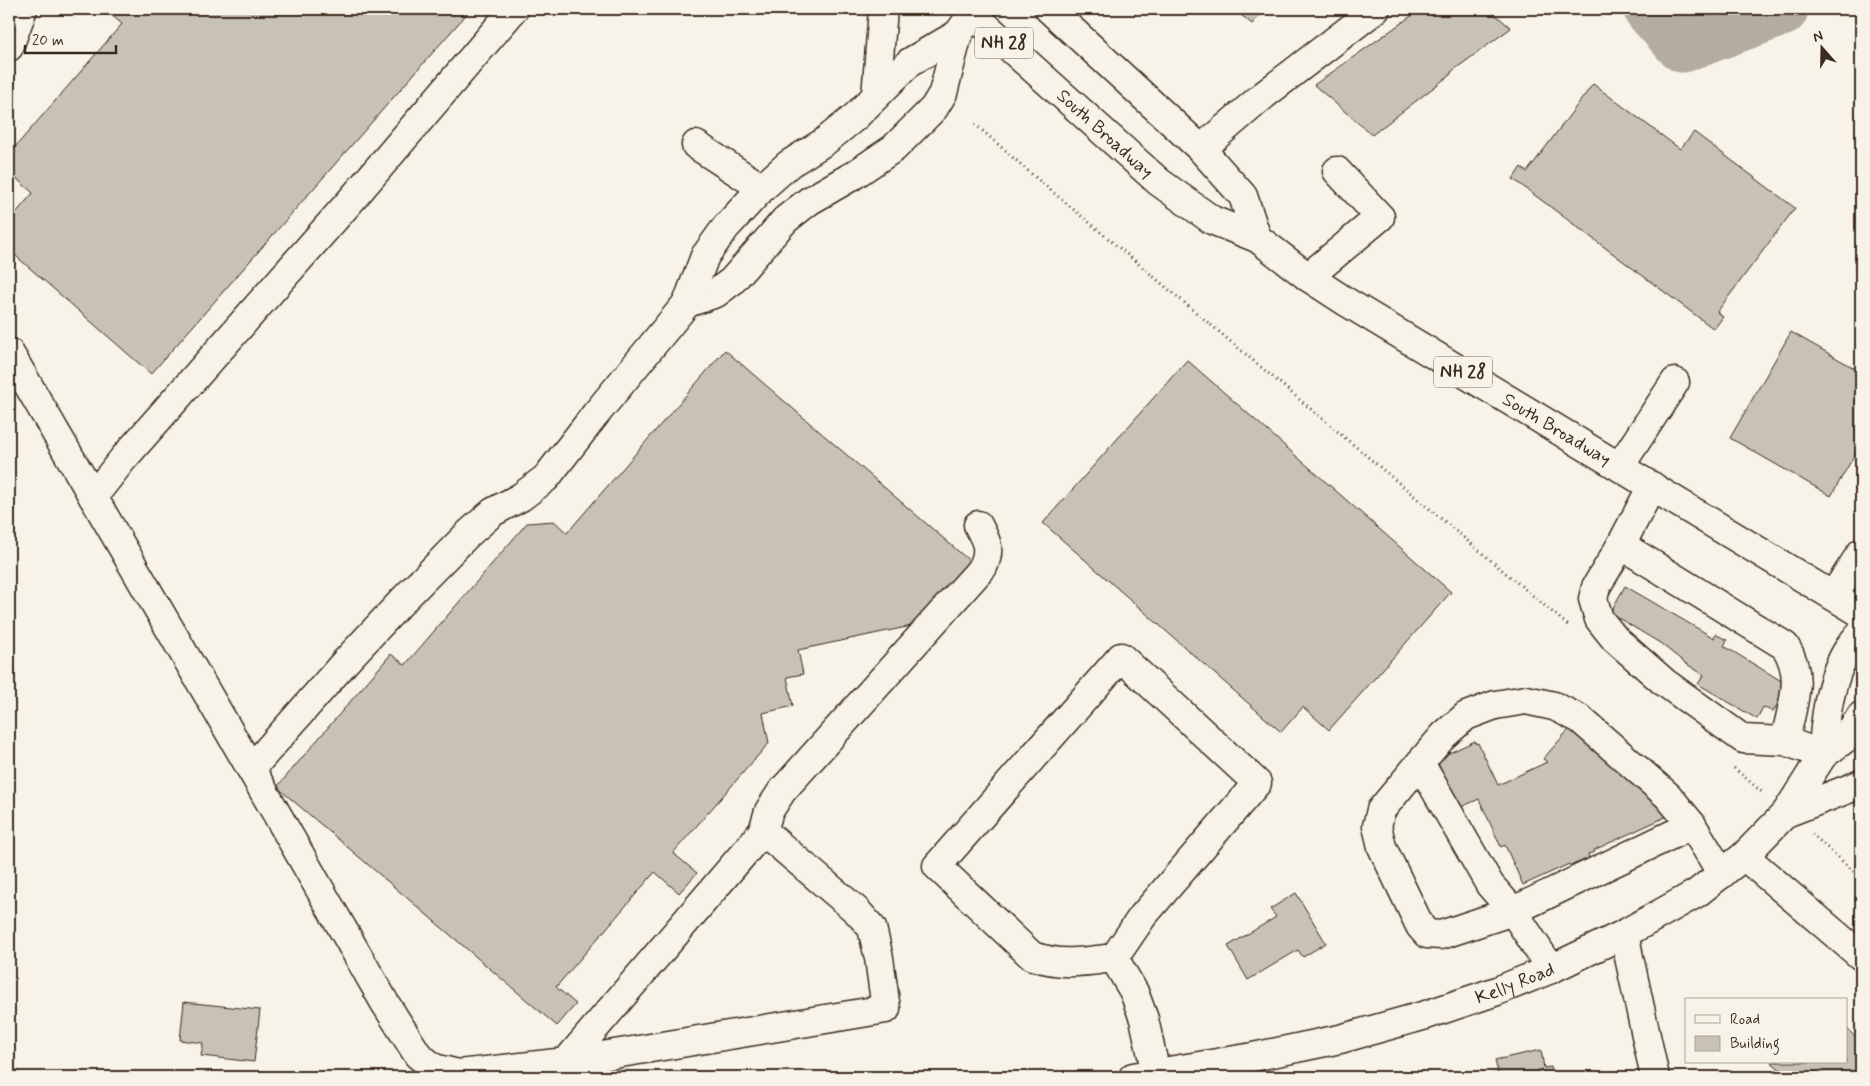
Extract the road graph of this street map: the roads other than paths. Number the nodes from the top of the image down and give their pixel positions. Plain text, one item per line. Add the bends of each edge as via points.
1 (23, 9) edge
2 (514, 9) edge
3 (883, 9) edge
4 (1049, 9) edge
5 (1376, 9) edge
6 (969, 16) edge
7 (9, 47) edge
8 (876, 96) junction
9 (696, 145) dead end
10 (1201, 149) junction
11 (1337, 171) dead end
12 (762, 188) junction
13 (1257, 238) junction
14 (1308, 277) junction
15 (687, 302) junction
16 (9, 352) edge
17 (1675, 382) dead end
18 (1620, 466) junction
19 (1652, 486) junction
20 (93, 497) junction
21 (978, 525) dead end
22 (1621, 545) junction
23 (1861, 553) edge
24 (1833, 596) junction
25 (1861, 613) edge
26 (1861, 633) edge
27 (1861, 716) edge
28 (1785, 741) junction
29 (1823, 755) junction
30 (1420, 763) junction
31 (251, 769) junction
32 (1861, 784) edge
33 (1786, 813) junction
34 (1692, 826) junction
35 (763, 831) junction
36 (1744, 856) junction
37 (1722, 874) junction
38 (1513, 910) junction
39 (1624, 934) junction
40 (1861, 956) edge
41 (1114, 958) junction
42 (1551, 969) junction
43 (566, 1062) junction
44 (1145, 1075) edge
45 (1655, 1077) edge

1 - 7 main road
2 - 20 main road
3 - 8 main road
4 - 10 main road, NH 28
5 - 10 main road via 1264,95
6 - 8 main road via 910,62
6 - 13 main road, South Broadway / NH 28 via 1158,182 1212,220
6 - 15 main road via 943,93 934,108 894,148 809,200 785,220 732,282 716,293
8 - 12 main road via 855,118 789,164
9 - 12 main road
10 - 13 main road, NH 28 via 1243,196
11 - 14 main road via 1380,217
12 - 15 main road via 726,226 705,256
13 - 14 main road, South Broadway / NH 28
14 - 18 main road, South Broadway / NH 28
15 - 31 main road via 546,478 493,512 467,535 346,661
16 - 20 main road
17 - 18 main road
18 - 19 main road, South Broadway / NH 28
19 - 22 main road
19 - 24 main road, South Broadway / NH 28
20 - 31 main road
21 - 35 main road via 986,540 988,555 983,567 782,790 769,811
22 - 28 main road via 1785,646 1797,678
22 - 28 main road via 1596,587 1593,599 1600,619 1615,639 1664,682 1743,739
23 - 24 main road
24 - 25 main road, South Broadway / NH 28
26 - 29 main road, Kelly Road via 1848,648 1835,678 1824,731
27 - 29 main road, Kelly Road via 1846,738
28 - 29 main road
29 - 33 main road, Kelly Road
30 - 34 main road via 1466,716 1495,705 1526,700 1554,706 1580,719 1668,796
30 - 38 main road via 1490,885
30 - 38 main road via 1382,810 1377,826 1382,847 1420,926 1427,934 1441,935
31 - 43 main road via 418,1055 434,1068 459,1074
32 - 33 main road
33 - 36 main road, Kelly Road
34 - 37 main road
34 - 38 main road
35 - 43 main road
35 - 43 main road via 872,928 886,1009
36 - 37 main road, Kelly Road
36 - 40 main road
37 - 39 main road, Kelly Road
38 - 42 main road
39 - 42 main road, Kelly Road
39 - 45 main road
41 - 41 main road via 1142,917 1257,783 1121,657 937,866 1032,956 1052,962
41 - 44 main road via 1134,992 1144,1019
42 - 44 main road, Kelly Road via 1426,1015 1340,1039

